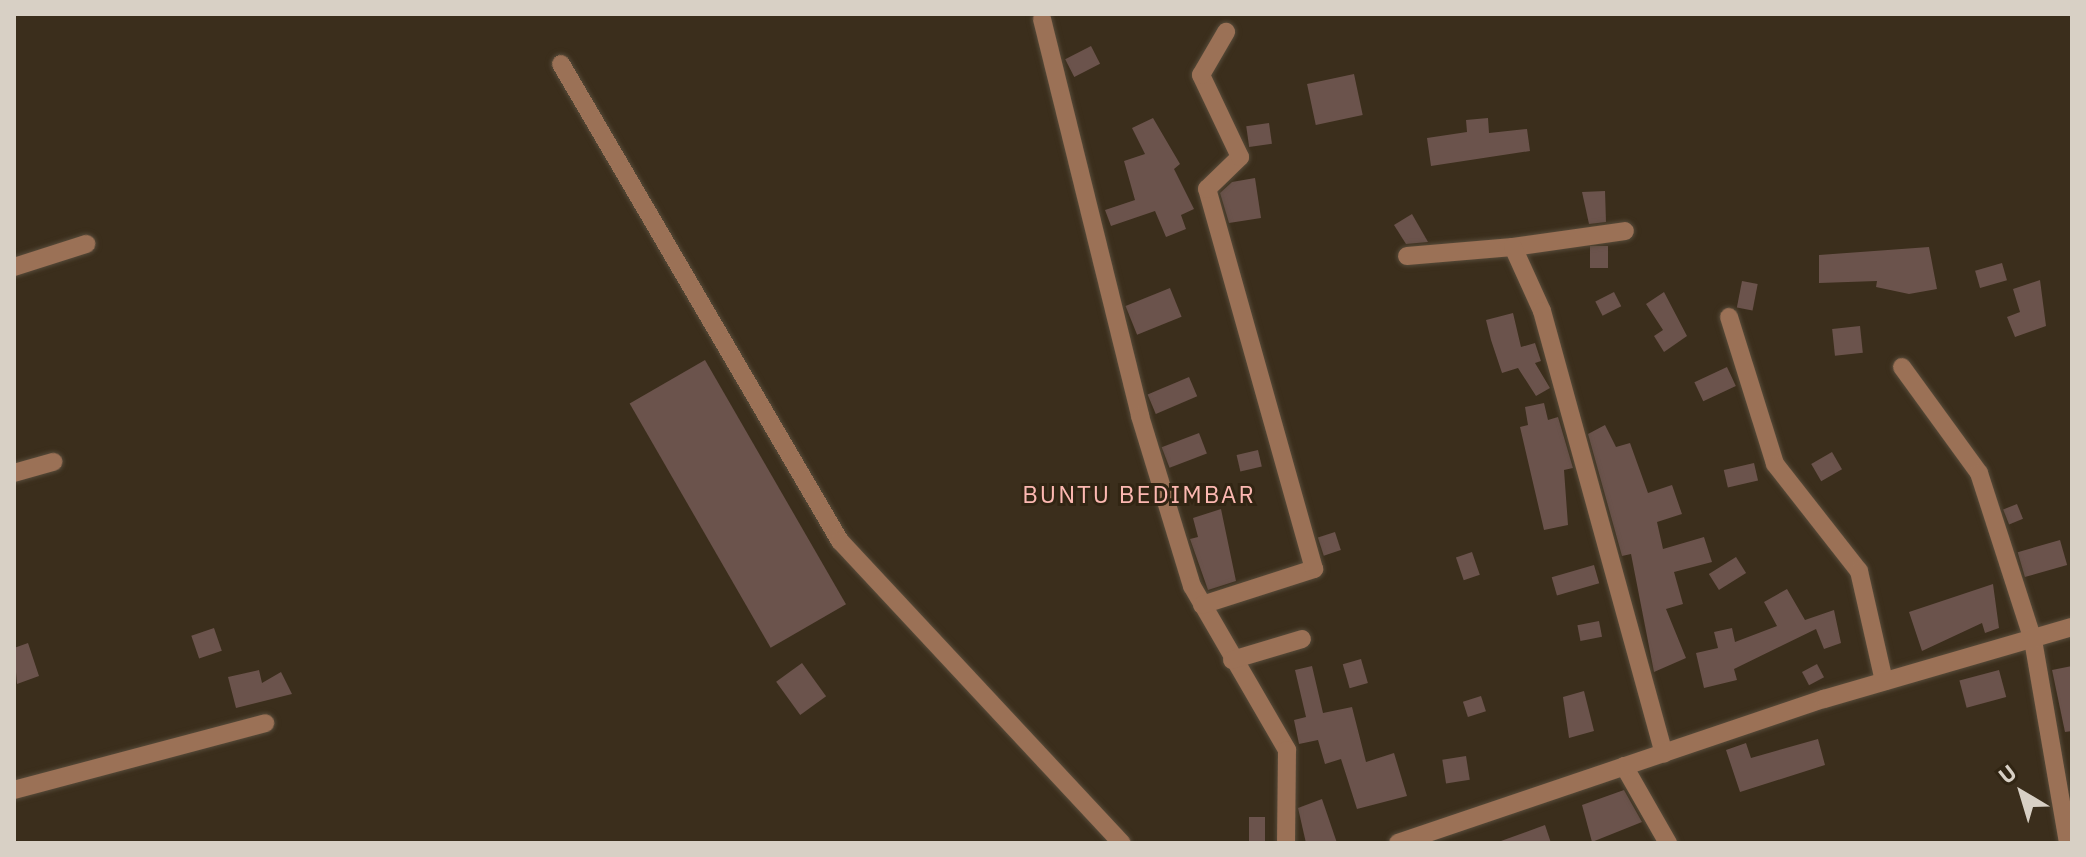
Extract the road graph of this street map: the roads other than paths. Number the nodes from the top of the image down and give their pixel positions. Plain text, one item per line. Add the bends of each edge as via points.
1 (1042, 19) dead end
2 (1226, 32) dead end
3 (561, 64) dead end
4 (1625, 231) dead end
5 (86, 244) dead end
6 (1513, 247) junction
7 (1407, 256) dead end
8 (14, 267) edge
9 (1729, 317) dead end
10 (1902, 367) dead end
11 (53, 462) dead end
12 (14, 473) edge
13 (1202, 605) junction
14 (2072, 627) edge
15 (1302, 639) dead end
16 (2033, 640) junction
17 (1232, 660) junction
18 (1884, 681) junction
19 (265, 723) dead end
20 (1664, 753) junction
21 (1624, 766) junction
22 (14, 790) edge
23 (1122, 843) edge
24 (1286, 843) edge
25 (1398, 843) edge
26 (1668, 843) edge
27 (2068, 843) edge

1 - 13 street via 1140,416
2 - 13 street via 1201,75 1240,157 1207,189 1314,569
3 - 23 street via 840,541
4 - 6 street
5 - 8 street
6 - 7 street
6 - 20 street via 1542,311
9 - 18 street via 1775,464 1859,571
10 - 16 street via 1971,453
11 - 12 street
13 - 17 street
14 - 16 street
15 - 17 street
16 - 18 street
16 - 27 street
17 - 24 street via 1287,750
18 - 20 street
19 - 22 street
20 - 21 street
21 - 25 street
21 - 26 street

